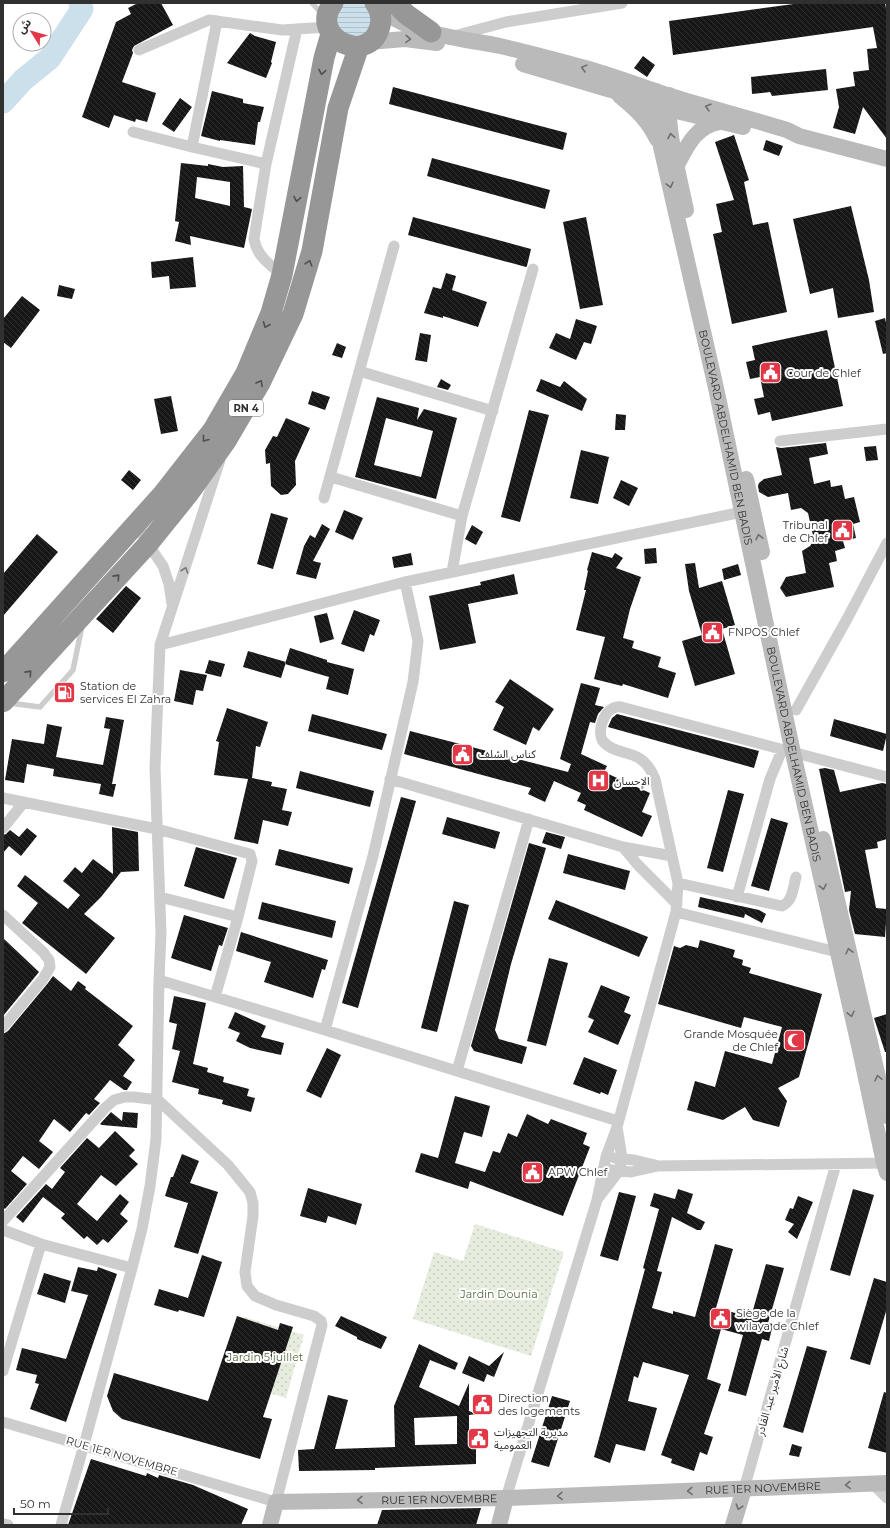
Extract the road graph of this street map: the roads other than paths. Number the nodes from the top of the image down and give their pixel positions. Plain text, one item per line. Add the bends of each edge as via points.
1 (312, 3) edge
2 (382, 3) edge
3 (620, 3) edge
4 (217, 21) junction
5 (330, 21) edge
6 (297, 29) junction
7 (431, 32) joint
8 (452, 37) junction
9 (364, 44) junction
10 (139, 50) dead end
11 (612, 90) junction
12 (662, 100) junction
13 (719, 122) junction
14 (133, 132) dead end
15 (798, 136) junction
16 (192, 147) junction
17 (661, 147) junction
18 (887, 159) edge
19 (266, 164) junction
20 (677, 165) junction
21 (394, 246) dead end
22 (533, 268) dead end
23 (282, 275) junction
24 (359, 371) junction
25 (493, 411) junction
26 (887, 429) edge
27 (226, 441) junction
28 (780, 441) dead end
29 (331, 477) junction
30 (324, 498) dead end
31 (742, 512) junction
32 (462, 516) junction
33 (137, 524) junction
34 (887, 542) edge
35 (148, 544) junction
36 (452, 572) junction
37 (405, 582) junction
38 (172, 607) junction
39 (84, 614) junction
40 (160, 645) junction
41 (3, 672) edge
42 (3, 702) edge
43 (796, 710) junction
44 (793, 753) junction
45 (887, 777) edge
46 (390, 779) junction
47 (3, 798) edge
48 (24, 802) junction
49 (528, 819) junction
50 (3, 828) edge
51 (157, 829) junction
52 (623, 847) junction
53 (672, 856) junction
54 (796, 877) dead end
55 (678, 883) junction
56 (160, 896) junction
57 (737, 897) junction
58 (676, 908) junction
59 (3, 915) edge
60 (238, 917) junction
61 (837, 952) junction
62 (159, 980) junction
63 (215, 997) junction
64 (3, 1027) edge
65 (325, 1030) junction
66 (457, 1070) junction
67 (158, 1100) junction
68 (887, 1116) edge
69 (618, 1124) junction
70 (606, 1157) junction
71 (622, 1158) junction
72 (836, 1164) junction
73 (658, 1166) junction
74 (886, 1166) edge
75 (602, 1168) junction
76 (619, 1171) junction
77 (597, 1200) junction
78 (3, 1221) edge
79 (3, 1230) edge
80 (41, 1244) junction
81 (132, 1268) junction
82 (3, 1371) edge
83 (3, 1422) edge
84 (84, 1445) junction
85 (880, 1483) edge
86 (744, 1489) junction
87 (506, 1498) junction
88 (887, 1498) edge
89 (276, 1502) junction
90 (3, 1524) edge
91 (8, 1525) edge
92 (61, 1525) edge
93 (270, 1525) edge
94 (499, 1525) edge
95 (733, 1525) edge

1 - 5 lane
2 - 7 highway via 406,14
2 - 9 highway via 379,30
3 - 8 street via 506,22
4 - 6 street via 282,30
4 - 10 street via 204,21
4 - 16 street
5 - 6 street
5 - 9 highway via 336,40 351,46
5 -> 23 highway, RN 4
6 - 19 street
7 - 8 main road
12 -> 8 main road via 590,70
9 -> 11 main road via 405,38 422,40 470,49
27 -> 9 highway, RN 4 via 260,383 293,314 312,251 338,108
11 - 12 main road
11 - 17 main road via 644,118
12 - 13 main road
15 -> 12 main road via 781,128
12 - 17 main road
20 -> 12 main road, BOULEVARD ABDELHAMID BEN BADIS
13 - 15 main road via 791,138
13 - 20 main road via 710,123 696,133
14 - 16 street
15 - 18 main road
16 - 19 street
17 -> 31 main road, BOULEVARD ABDELHAMID BEN BADIS
19 - 23 street via 254,239 258,253
43 -> 20 main road, BOULEVARD ABDELHAMID BEN BADIS
21 - 24 street
22 - 25 street
23 -> 33 highway, RN 4 via 271,313 246,373 212,430
24 - 25 street
24 - 29 street
25 - 32 street
26 - 28 street
27 - 35 highway, RN 4
38 -> 27 street
29 - 30 street
29 - 32 street
31 - 36 street
31 - 44 main road, BOULEVARD ABDELHAMID BEN BADIS
32 - 36 street
33 - 35 street
33 - 41 highway, RN 4
34 - 43 street
35 - 38 street via 163,566
39 -> 35 highway, RN 4
36 - 37 street
37 - 40 street
37 - 46 street via 418,641 405,717
38 - 40 street
42 -> 39 highway, RN 4
39 - 42 lane via 73,670 40,707
40 - 51 street via 155,768
43 - 44 main road, BOULEVARD ABDELHAMID BEN BADIS
44 - 45 street
44 - 53 street via 621,707 611,708 601,730 602,740 610,747 634,755 651,769
44 - 57 street via 770,779
44 -> 61 main road, BOULEVARD ABDELHAMID BEN BADIS
68 -> 44 main road, BOULEVARD ABDELHAMID BEN BADIS
46 - 49 street
46 - 65 street via 373,856
47 - 48 street
48 - 50 street
48 - 51 street
49 - 52 street
49 - 66 street
51 - 56 street
51 - 60 street via 250,854 252,861
52 - 53 street
52 - 58 street
53 - 55 street
54 - 57 street via 790,899 782,906
55 - 57 street
55 - 58 street
56 - 60 street
56 - 62 street
58 - 61 street
58 - 69 street
59 - 64 street via 43,952 49,960 50,967
60 - 63 street
61 -> 74 main road, BOULEVARD ABDELHAMID BEN BADIS
62 - 63 street
62 - 67 street
63 - 65 street
65 - 66 street
66 - 69 street
67 - 78 street via 134,1097 114,1100
67 - 81 street via 150,1186
67 - 89 street via 228,1165 250,1192 253,1216 245,1272 247,1286 255,1296 314,1316 321,1321 319,1339
69 - 70 street
69 - 71 street
70 - 71 street
70 - 75 street
71 - 73 street
71 - 76 street
72 - 73 street
72 - 74 street
72 - 86 street, شارع الأمير عبد القادر
73 - 76 street via 631,1172
75 - 76 street
75 - 77 street
76 - 77 street
77 - 87 street
79 - 80 street
80 - 81 street
80 - 82 street
81 - 84 street
83 - 84 street, RUE 1ER NOVEMBRE
84 - 89 street, RUE 1ER NOVEMBRE
84 - 92 street
85 -> 86 main road, RUE 1ER NOVEMBRE
85 - 88 street
86 -> 87 main road, RUE 1ER NOVEMBRE
86 -> 95 main road, شارع الأمير عبد القادر
87 -> 89 main road, RUE 1ER NOVEMBRE
87 - 94 main road
89 - 93 main road
90 - 91 street

